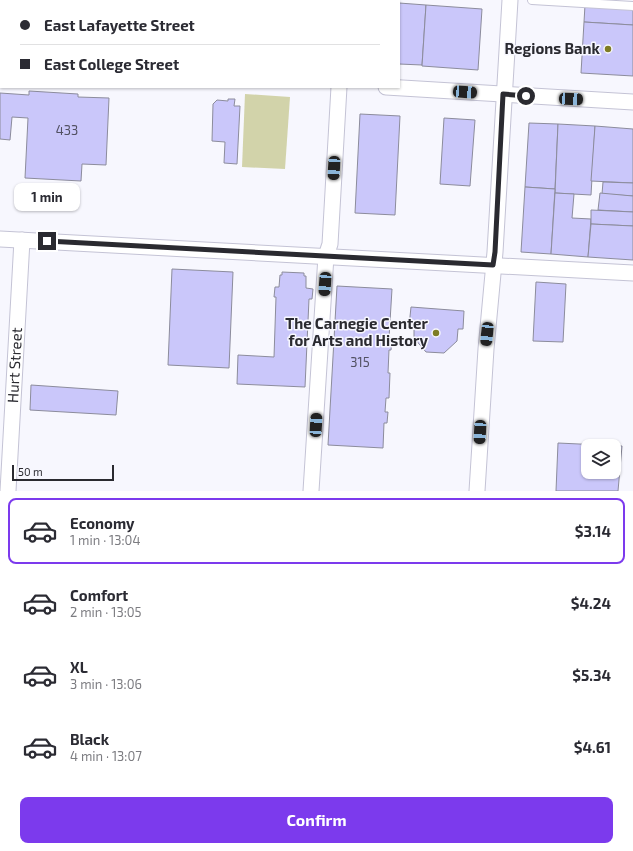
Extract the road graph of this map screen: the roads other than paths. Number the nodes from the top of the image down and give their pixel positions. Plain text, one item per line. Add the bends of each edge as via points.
1 (510, 0) edge
2 (532, 0) edge
3 (633, 6) edge
4 (339, 88) edge
5 (400, 88) edge
6 (503, 94) junction
7 (633, 102) edge
8 (0, 239) edge
9 (22, 240) junction
10 (326, 256) junction
11 (493, 265) junction
12 (633, 273) edge
13 (8, 491) edge
14 (311, 491) edge
15 (477, 491) edge

1 - 6 street
2 - 3 lane
4 - 10 street via 330,244
5 - 6 street
6 - 7 street
6 - 11 street
8 - 9 street
9 - 10 street
9 - 13 street, Hurt Street
10 - 11 street
10 - 14 street
11 - 12 street
11 - 15 street

